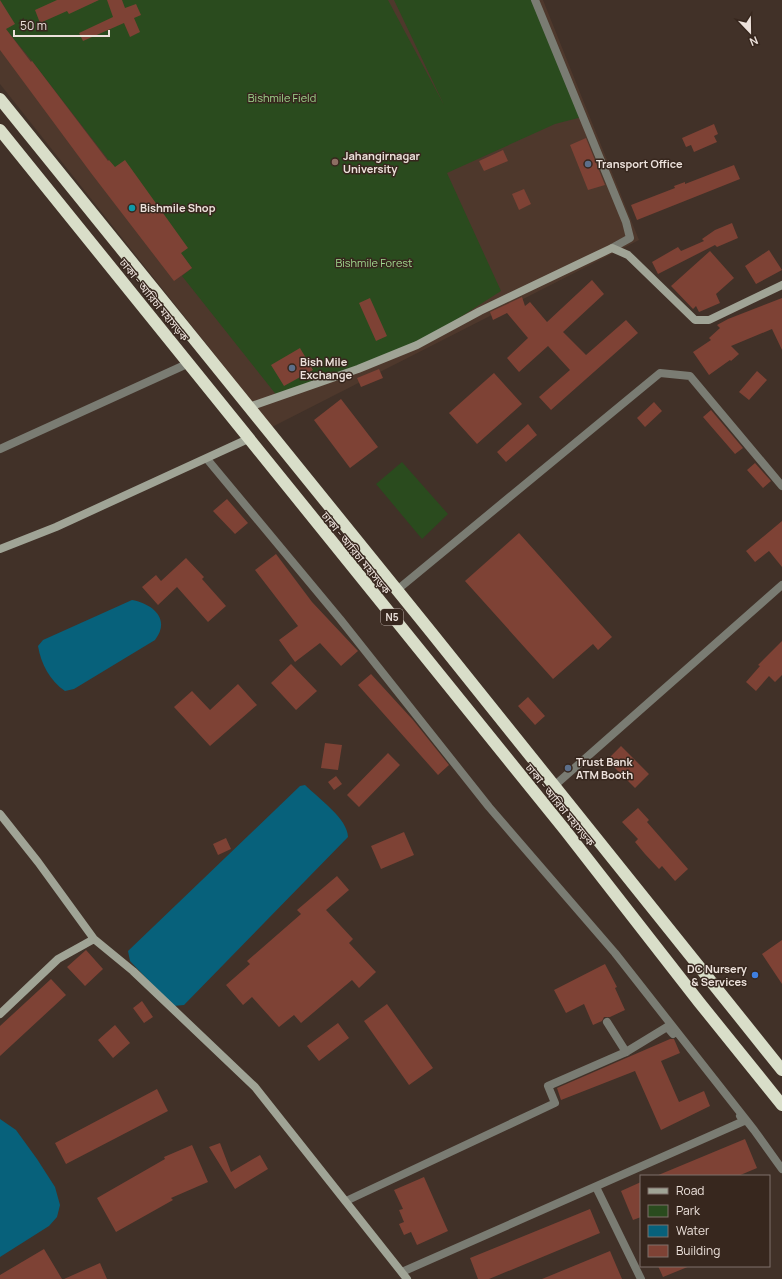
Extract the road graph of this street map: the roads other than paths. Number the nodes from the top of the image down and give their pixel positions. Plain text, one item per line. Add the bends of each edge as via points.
1 (535, 0) edge
2 (0, 100) edge
3 (0, 130) edge
4 (612, 248) junction
5 (782, 285) edge
6 (187, 364) junction
7 (249, 407) junction
8 (248, 439) junction
9 (0, 449) edge
10 (207, 459) junction
11 (782, 486) edge
12 (0, 549) edge
13 (782, 585) edge
14 (397, 590) junction
15 (554, 786) junction
16 (0, 814) edge
17 (94, 939) junction
18 (0, 1014) edge
19 (607, 1022) dead end
20 (626, 1052) junction
21 (782, 1070) edge
22 (782, 1105) edge
23 (782, 1169) edge
24 (596, 1187) junction
25 (346, 1201) junction
26 (402, 1272) junction
27 (407, 1279) edge
28 (641, 1279) edge

1 - 4 street via 626,222 630,238
2 - 7 highway, ঢাকা - আরিচা মহাসড়ক / N5
3 - 6 highway, ঢাকা - আরিচা মহাসড়ক / N5
4 - 5 street via 628,255 695,320 709,320
4 - 7 street via 480,311 417,345 358,369
6 - 8 highway, ঢাকা - আরিচা মহাসড়ক / N5
6 - 9 street
7 - 14 highway, ঢাকা - আরিচা মহাসড়ক / N5
8 - 10 street
8 - 22 highway, ঢাকা - আরিচা মহাসড়ক / N5 via 565,830
10 - 12 street via 56,527
10 - 23 street via 340,619 489,807 615,953
11 - 14 street via 690,376 660,373
13 - 15 street
14 - 15 highway, ঢাকা - আরিচা মহাসড়ক / N5
15 - 21 highway, ঢাকা - আরিচা মহাসড়ক / N5
16 - 17 street
17 - 18 street via 58,959
17 - 25 street via 133,971 255,1087
19 - 20 street
20 - 24 street via 667,1027 744,1121
20 - 25 street via 548,1086 555,1103
24 - 26 street
24 - 28 street
25 - 26 street
26 - 27 street

